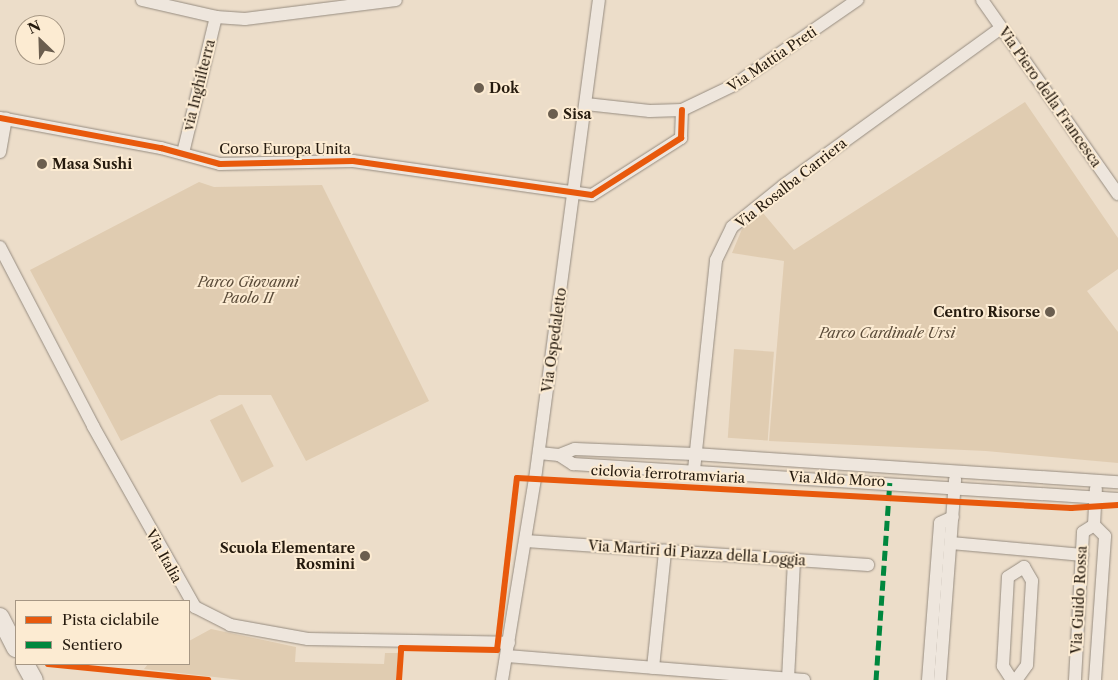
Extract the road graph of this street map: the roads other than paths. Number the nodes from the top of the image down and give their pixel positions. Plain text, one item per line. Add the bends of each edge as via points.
1 (396, 0) edge
2 (599, 0) edge
3 (857, 0) edge
4 (982, 0) edge
5 (149, 1) edge
6 (309, 6) edge
7 (216, 17) junction
8 (1001, 28) junction
9 (586, 104) junction
10 (682, 110) junction
11 (3, 119) edge
12 (0, 149) edge
13 (183, 154) junction
14 (572, 193) junction
15 (1118, 194) edge
16 (0, 248) edge
17 (539, 453) junction
18 (694, 454) junction
19 (559, 455) junction
20 (694, 470) junction
21 (956, 470) junction
22 (1096, 479) junction
23 (1118, 482) edge
24 (955, 487) junction
25 (1096, 496) junction
26 (1118, 498) edge
27 (953, 517) junction
28 (1094, 525) junction
29 (526, 541) junction
30 (951, 543) junction
31 (665, 550) junction
32 (1025, 550) junction
33 (1082, 555) junction
34 (794, 560) junction
35 (868, 565) dead end
36 (1024, 567) junction
37 (0, 617) edge
38 (509, 642) junction
39 (15, 646) edge
40 (507, 656) junction
41 (26, 665) edge
42 (654, 668) junction
43 (788, 679) edge
44 (34, 680) edge
45 (502, 680) edge
46 (804, 680) edge
47 (928, 680) edge
48 (940, 680) edge
49 (1012, 680) edge
50 (1016, 680) edge
51 (1075, 680) edge
52 (1095, 680) edge

1 - 6 street
2 - 9 street, Via Ospedaletto
3 - 10 street, Via Mattia Preti via 734,85
4 - 8 street, Via Piero della Francesca
5 - 7 street
6 - 7 street via 245,19
7 - 13 street, via Inghilterra
8 - 15 street, Via Piero della Francesca
8 - 18 street, Via Rosalba Carriera via 784,185 732,227 716,260
9 - 10 street, Via Mattia Preti via 650,111
9 - 14 street, Via Ospedaletto
10 - 14 street via 681,138 597,195
11 - 12 street
11 - 13 street, Corso Europa Unita
13 - 14 street, Corso Europa Unita via 220,164 353,161
14 - 17 street, Via Ospedaletto
16 - 38 street, Via Italia via 93,426 195,607 230,624 308,639
17 - 19 street, Via Aldo Moro
17 - 29 street, Via Ospedaletto
18 - 19 street, Via Aldo Moro via 575,449
18 - 20 street, Via Rosalba Carriera
18 - 21 street, Via Aldo Moro
19 - 20 street, Via Aldo Moro via 573,464
20 - 24 street, Via Aldo Moro
21 - 22 street, Via Aldo Moro
21 - 24 street
22 - 23 street, Via Aldo Moro
22 - 25 street, Via Guido Rossa
24 - 25 street, Via Aldo Moro
24 - 27 street
25 - 26 street, Via Aldo Moro
25 - 28 street, Via Guido Rossa
27 - 30 street
27 - 47 street via 940,523
28 - 33 street, Via Guido Rossa via 1083,532
28 - 52 street, Via Guido Rossa via 1105,536
29 - 31 street, Via Martiri di Piazza della Loggia
29 - 38 street, Via Ospedaletto
30 - 32 street
30 - 48 street
31 - 34 street, Via Martiri di Piazza della Loggia
31 - 42 street
32 - 33 street
32 - 36 street
33 - 51 street, Via Guido Rossa
34 - 35 street, Via Martiri di Piazza della Loggia
34 - 43 street
36 - 49 street via 1008,577 1003,666
36 - 50 street via 1032,581 1027,665
37 - 39 main road
38 - 40 street, Via Ospedaletto
40 - 42 street
40 - 45 street, Via Ospedaletto
41 - 44 main road
42 - 43 street
43 - 46 street

